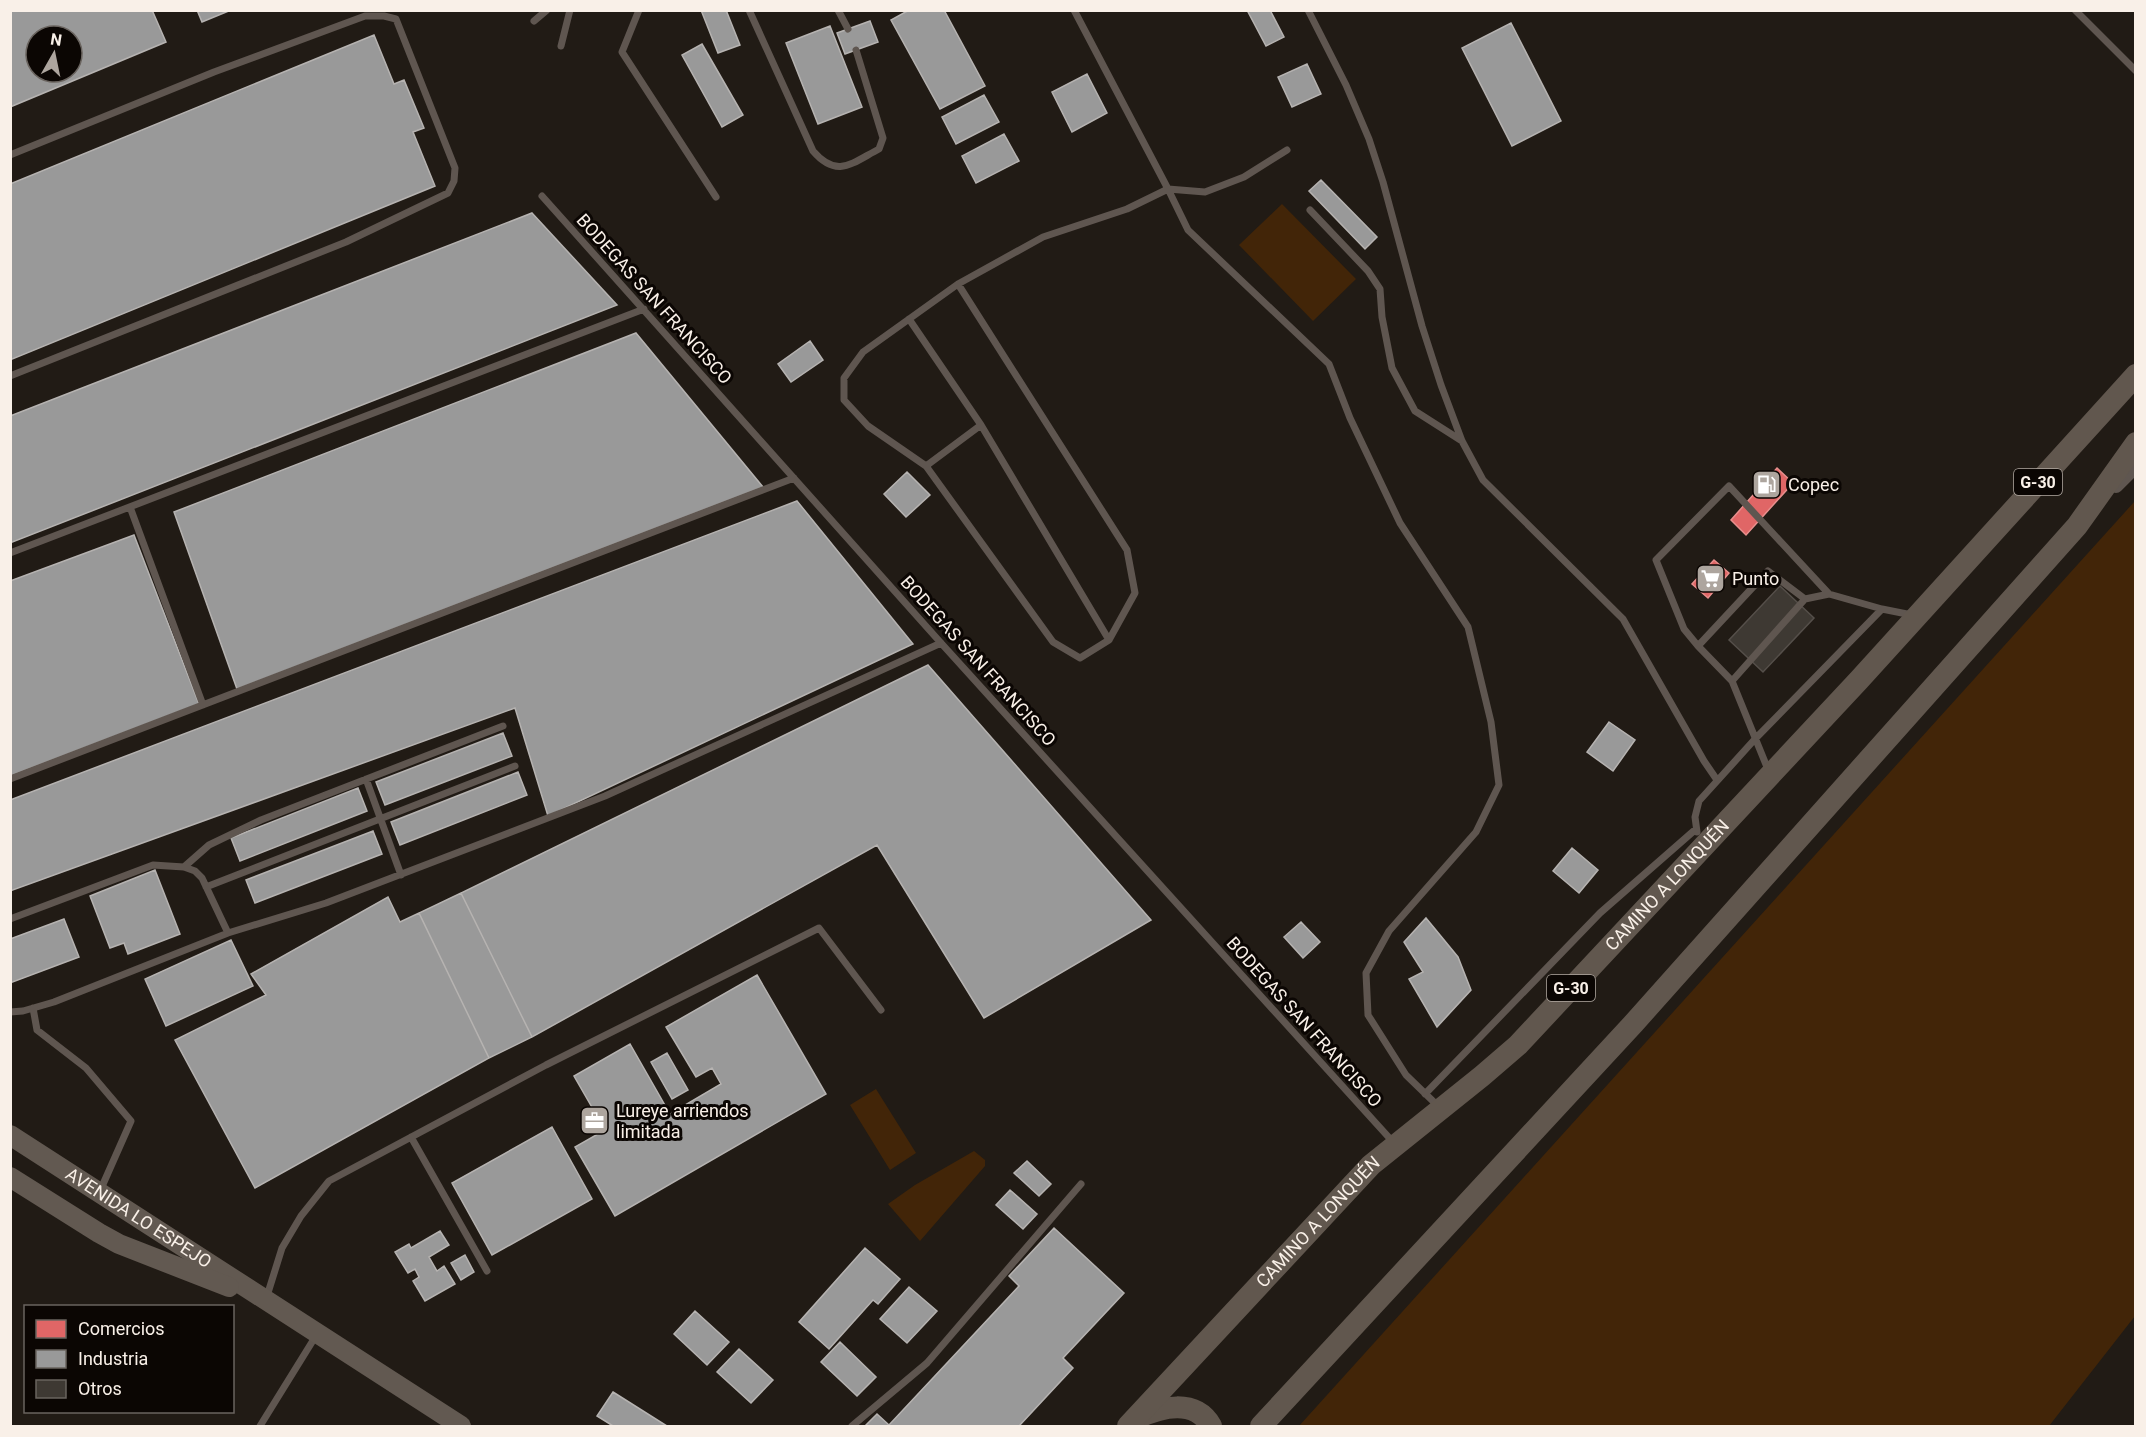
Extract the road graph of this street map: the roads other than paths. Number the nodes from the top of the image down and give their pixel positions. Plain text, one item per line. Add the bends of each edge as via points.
1 (547, 10) edge
2 (570, 10) edge
3 (639, 10) edge
4 (749, 10) edge
5 (838, 10) edge
6 (1074, 10) edge
7 (1308, 10) edge
8 (2075, 10) edge
9 (534, 21) dead end
10 (848, 30) dead end
11 (561, 46) dead end
12 (856, 50) dead end
13 (2136, 71) edge
14 (1287, 150) dead end
15 (10, 155) edge
16 (1168, 189) junction
17 (542, 196) dead end
18 (716, 197) dead end
19 (1310, 210) dead end
20 (958, 284) junction
21 (644, 309) junction
22 (909, 319) junction
23 (2136, 375) edge
24 (10, 376) edge
25 (2118, 406) dead end
26 (981, 425) junction
27 (2089, 425) junction
28 (1462, 441) junction
29 (2136, 443) edge
30 (926, 466) junction
31 (2136, 466) edge
32 (794, 478) junction
33 (130, 507) junction
34 (2077, 526) junction
35 (10, 553) edge
36 (1829, 594) junction
37 (1805, 599) junction
38 (1882, 609) junction
39 (1918, 616) junction
40 (1109, 640) junction
41 (941, 643) junction
42 (1698, 646) junction
43 (1732, 681) junction
44 (203, 705) junction
45 (502, 726) dead end
46 (1755, 739) junction
47 (515, 766) dead end
48 (1771, 775) junction
49 (10, 779) edge
50 (366, 779) junction
51 (1717, 780) junction
52 (380, 818) junction
53 (1696, 829) junction
54 (1699, 852) junction
55 (184, 867) junction
56 (401, 875) junction
57 (206, 886) junction
58 (10, 919) edge
59 (228, 933) junction
60 (33, 1008) junction
61 (881, 1010) dead end
62 (10, 1012) edge
63 (1433, 1102) junction
64 (10, 1135) edge
65 (411, 1137) junction
66 (1395, 1144) junction
67 (10, 1177) edge
68 (1081, 1184) dead end
69 (99, 1193) junction
70 (487, 1271) dead end
71 (265, 1300) junction
72 (317, 1334) junction
73 (1132, 1423) edge
74 (262, 1424) edge
75 (272, 1426) edge
76 (460, 1426) edge
77 (852, 1426) edge
78 (1211, 1426) edge
79 (1261, 1426) edge

1 - 9 lane
2 - 11 lane
3 - 18 lane via 622,52
4 - 12 lane via 813,151 824,164 834,167 848,166 879,149 883,138
5 - 10 lane
6 - 16 lane
7 - 28 lane via 1369,139 1422,326
8 - 13 lane
14 - 16 lane via 1244,177 1204,192
15 - 24 lane via 214,72 365,16 384,16 396,19 455,168 448,193 346,242
16 - 20 lane via 1127,209 1043,237
16 - 63 lane via 1188,230 1329,364 1400,523 1468,627 1491,722 1499,785 1476,832 1389,932 1366,973 1368,1015 1406,1075
17 - 21 lane, BODEGAS SAN FRANCISCO
19 - 28 lane via 1380,289 1392,368 1415,411
20 - 22 lane
20 - 40 lane via 1127,550 1135,593
21 - 32 lane, BODEGAS SAN FRANCISCO
21 - 33 lane
22 - 26 lane
22 - 30 lane via 863,352 844,378 844,400 867,426
23 - 27 main road, CAMINO A LONQUÉN / G-30
25 - 27 lane
26 - 30 lane
26 - 40 lane
27 - 39 main road, CAMINO A LONQUÉN / G-30
28 - 51 lane via 1483,480 1623,619
29 - 34 main road
30 - 40 lane via 1053,642 1080,658
31 - 34 street
32 - 41 lane, BODEGAS SAN FRANCISCO
32 - 44 lane
33 - 35 lane
33 - 44 lane
34 - 79 main road via 1634,1023
36 - 37 lane
36 - 38 lane
36 - 42 lane via 1729,486 1656,560 1684,629
37 - 42 lane via 1768,571
37 - 43 lane
38 - 39 lane
38 - 46 lane
39 - 48 main road, CAMINO A LONQUÉN / G-30
41 - 56 lane via 605,796
41 - 66 lane, BODEGAS SAN FRANCISCO
42 - 43 lane
43 - 46 lane
44 - 49 lane
45 - 50 lane
46 - 48 lane
46 - 51 lane
47 - 52 lane
48 - 54 main road, CAMINO A LONQUÉN / G-30
50 - 52 lane
50 - 55 lane via 209,845
51 - 53 lane via 1699,801
52 - 56 lane
52 - 57 lane
53 - 54 lane
53 - 63 lane via 1600,913
54 - 63 main road, CAMINO A LONQUÉN / G-30 via 1518,1045
55 - 57 lane via 195,871
55 - 58 lane via 153,865
56 - 59 lane
57 - 59 lane
59 - 60 lane
60 - 62 lane
60 - 69 lane via 37,1030 86,1068 130,1121
61 - 65 lane via 819,928
63 - 66 main road, CAMINO A LONQUÉN / G-30
64 - 69 main road, AVENIDA LO ESPEJO
65 - 70 lane
65 - 71 lane via 329,1181 282,1248
66 - 73 main road, CAMINO A LONQUÉN / G-30 via 1352,1185
67 - 71 main road, AVENIDA LO ESPEJO via 119,1244
68 - 77 lane via 927,1363
69 - 71 main road, AVENIDA LO ESPEJO
71 - 72 main road, AVENIDA LO ESPEJO
72 - 74 lane
72 - 76 main road, AVENIDA LO ESPEJO
73 - 78 main road via 1159,1410 1179,1407 1202,1414
74 - 75 lane

